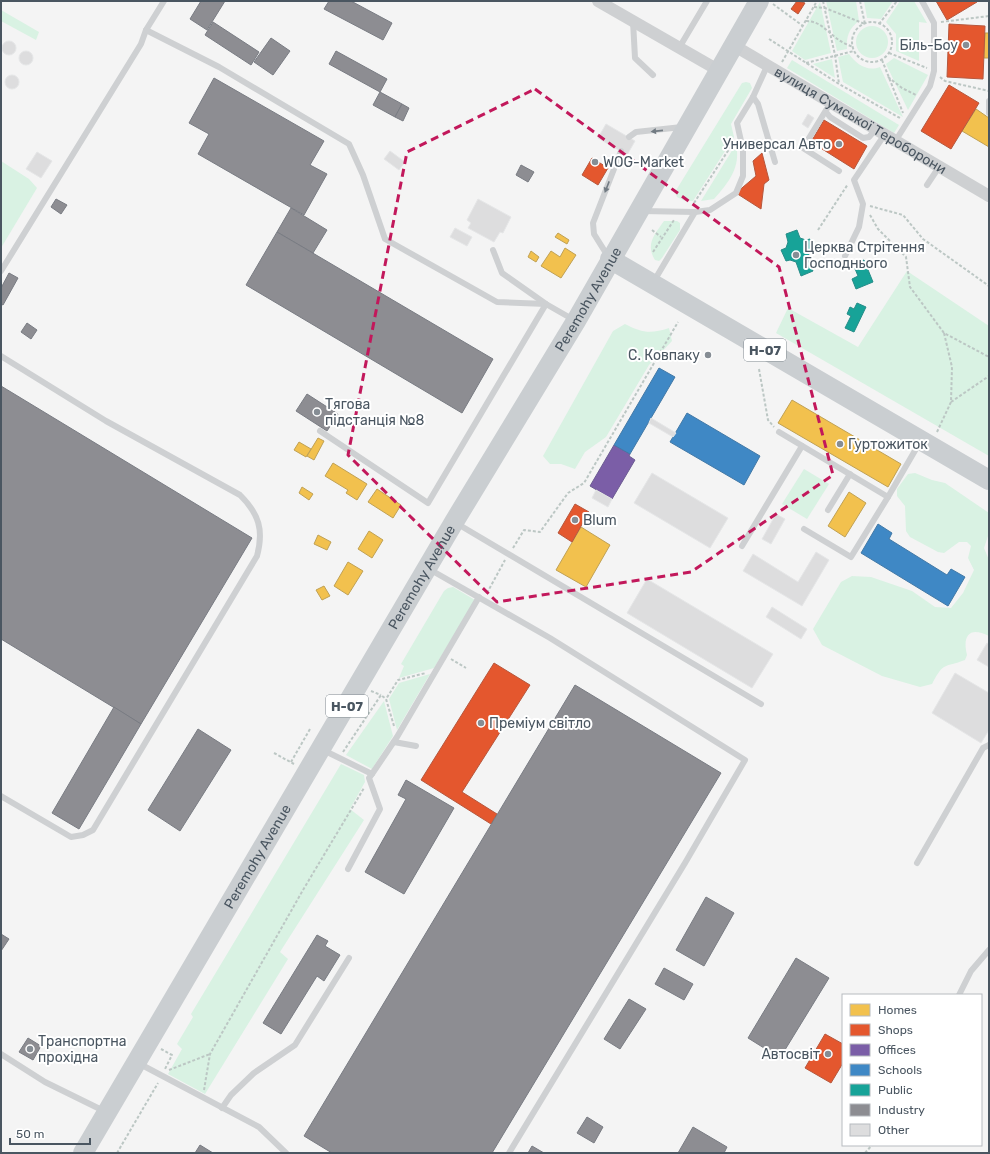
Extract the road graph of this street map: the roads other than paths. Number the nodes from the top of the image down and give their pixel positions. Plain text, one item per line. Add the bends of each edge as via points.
1 (164, 1) edge
2 (598, 1) edge
3 (707, 1) edge
4 (759, 1) edge
5 (922, 1) edge
6 (634, 21) junction
7 (146, 30) junction
8 (733, 45) junction
9 (679, 48) junction
10 (773, 67) junction
11 (718, 70) junction
12 (653, 75) dead end
13 (753, 97) junction
14 (989, 101) edge
15 (829, 107) junction
16 (989, 113) edge
17 (686, 126) junction
18 (881, 131) junction
19 (628, 137) dead end
20 (896, 140) junction
21 (621, 151) dead end
22 (775, 162) dead end
23 (940, 167) junction
24 (839, 171) dead end
25 (927, 185) dead end
26 (989, 196) edge
27 (637, 211) junction
28 (695, 212) junction
29 (493, 250) dead end
30 (845, 256) dead end
31 (610, 259) junction
32 (1, 271) edge
33 (652, 284) junction
34 (546, 304) junction
35 (576, 321) junction
36 (1, 356) edge
37 (320, 431) dead end
38 (779, 432) road end
39 (929, 437) junction
40 (802, 446) junction
41 (850, 474) junction
42 (989, 480) edge
43 (888, 497) junction
44 (828, 510) dead end
45 (454, 522) junction
46 (804, 529) dead end
47 (742, 546) dead end
48 (428, 568) junction
49 (480, 597) junction
50 (761, 704) dead end
51 (395, 740) junction
52 (989, 745) edge
53 (416, 746) dead end
54 (321, 749) junction
55 (371, 776) junction
56 (1, 796) edge
57 (917, 863) dead end
58 (348, 869) dead end
59 (989, 950) edge
60 (349, 958) dead end
61 (960, 994) edge
62 (1, 1054) edge
63 (136, 1063) junction
64 (222, 1108) junction
65 (107, 1113) junction
66 (83, 1153) edge
67 (286, 1153) edge
68 (509, 1153) edge

1 - 7 lane
2 - 6 street
3 - 9 lane
4 - 8 main road, Peremohy Avenue
5 - 20 lane via 934,23 934,71 930,86
6 - 9 street
6 - 12 lane via 635,58
7 - 32 lane via 141,44
7 - 34 lane via 219,67 349,144 363,175 385,239 497,302
8 - 10 street, вулиця Сумської Тероборони
8 - 11 main road, Peremohy Avenue
9 - 11 street
10 - 13 lane
10 - 15 street, вулиця Сумської Тероборони
11 - 17 main road, Peremohy Avenue
13 - 22 lane via 758,104
13 - 28 lane via 737,123 743,150 743,176 736,193 710,210
14 - 16 lane
15 - 18 street, вулиця Сумської Тероборони
15 - 24 lane via 803,148
17 -> 19 lane via 636,132
17 - 27 main road, Peremohy Avenue
18 - 20 street, вулиця Сумської Тероборони
18 - 30 lane via 854,180 863,204 859,226
20 - 23 street, вулиця Сумської Тероборони
21 -> 31 lane via 593,223 594,234
23 - 25 lane
23 - 26 street, вулиця Сумської Тероборони
27 - 28 lane
27 - 31 main road, Peremohy Avenue
28 - 33 lane
29 - 34 lane via 502,273
31 - 33 main road, Н-07
31 - 35 main road, Peremohy Avenue / Н-07
33 - 39 main road, Н-07
34 - 35 lane
34 - 37 lane via 428,504
35 - 45 main road, Peremohy Avenue / Н-07
36 - 56 lane via 106,421 240,495 252,507 258,519 260,545 253,563 93,830 71,837
38 - 40 lane
39 - 42 main road, Н-07
39 - 43 lane
40 - 41 lane
40 - 47 lane
41 - 43 lane
41 - 44 lane
43 - 46 lane via 851,557
45 - 48 main road, Peremohy Avenue / Н-07
45 - 50 lane
48 - 49 lane
48 - 54 main road, Peremohy Avenue / Н-07
49 - 51 lane
49 - 68 lane via 746,760
51 - 53 lane
51 - 55 lane
52 - 57 lane via 983,748
54 - 55 lane
54 - 63 main road, Peremohy Avenue / Н-07
55 - 58 lane via 380,809
59 - 61 lane via 972,971
60 - 64 lane via 295,1045 254,1073 231,1095
62 - 65 lane via 45,1082
63 - 64 lane
63 - 65 main road, Peremohy Avenue / Н-07
64 - 67 lane via 259,1127
65 - 66 main road, Peremohy Avenue / Н-07

